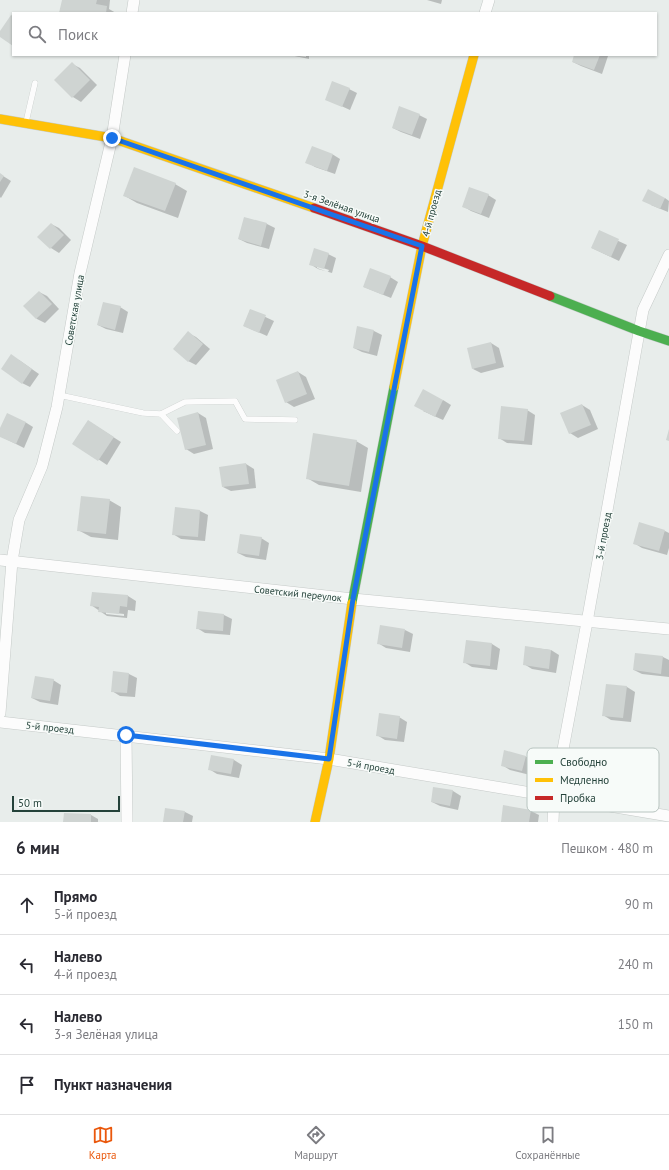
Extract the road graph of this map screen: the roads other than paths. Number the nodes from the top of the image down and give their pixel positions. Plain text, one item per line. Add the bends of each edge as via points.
1 (134, 0) edge
2 (489, 0) edge
3 (132, 12) edge
4 (485, 12) edge
5 (125, 56) edge
6 (474, 56) edge
7 (35, 83) dead end
8 (0, 119) edge
9 (26, 124) junction
10 (112, 138) junction
11 (422, 246) junction
12 (669, 255) edge
13 (639, 331) junction
14 (669, 341) edge
15 (60, 395) junction
16 (161, 414) junction
17 (294, 420) dead end
18 (177, 431) dead end
19 (0, 560) edge
20 (12, 561) junction
21 (353, 599) junction
22 (587, 622) junction
23 (669, 629) edge
24 (0, 713) edge
25 (0, 722) edge
26 (126, 735) junction
27 (563, 748) edge
28 (329, 759) junction
29 (527, 792) edge
30 (553, 812) edge
31 (645, 812) edge
32 (669, 816) edge
33 (127, 822) edge
34 (314, 822) edge
35 (553, 822) edge

1 - 3 street
2 - 4 street
5 - 10 street, Советская улица
6 - 11 street, 4-й проезд
7 - 9 lane
8 - 9 street, 3-я Зелёная улица
9 - 10 street, 3-я Зелёная улица
10 - 11 street, 3-я Зелёная улица
10 - 15 street, Советская улица via 80,273
11 - 13 street, 3-я Зелёная улица
11 - 21 street, 4-й проезд
12 - 13 street, 3-й проезд via 643,310
13 - 14 street, 3-я Зелёная улица
13 - 22 street, 3-й проезд
15 - 16 lane via 142,413
15 - 20 street, Советская улица via 42,466 19,520
16 - 17 lane via 185,402 235,401 245,419
16 - 18 lane
19 - 20 street, Советский переулок
20 - 21 street, Советский переулок
20 - 24 street, Советская улица
21 - 22 street, Советский переулок
21 - 28 street, 4-й проезд
22 - 23 street, Советский переулок
22 - 27 street, 3-й проезд
25 - 26 street, 5-й проезд
26 - 28 street, 5-й проезд
26 - 33 street
28 - 29 street, 5-й проезд
28 - 34 street, 4-й проезд
30 - 35 street, 3-й проезд
31 - 32 street, 5-й проезд

